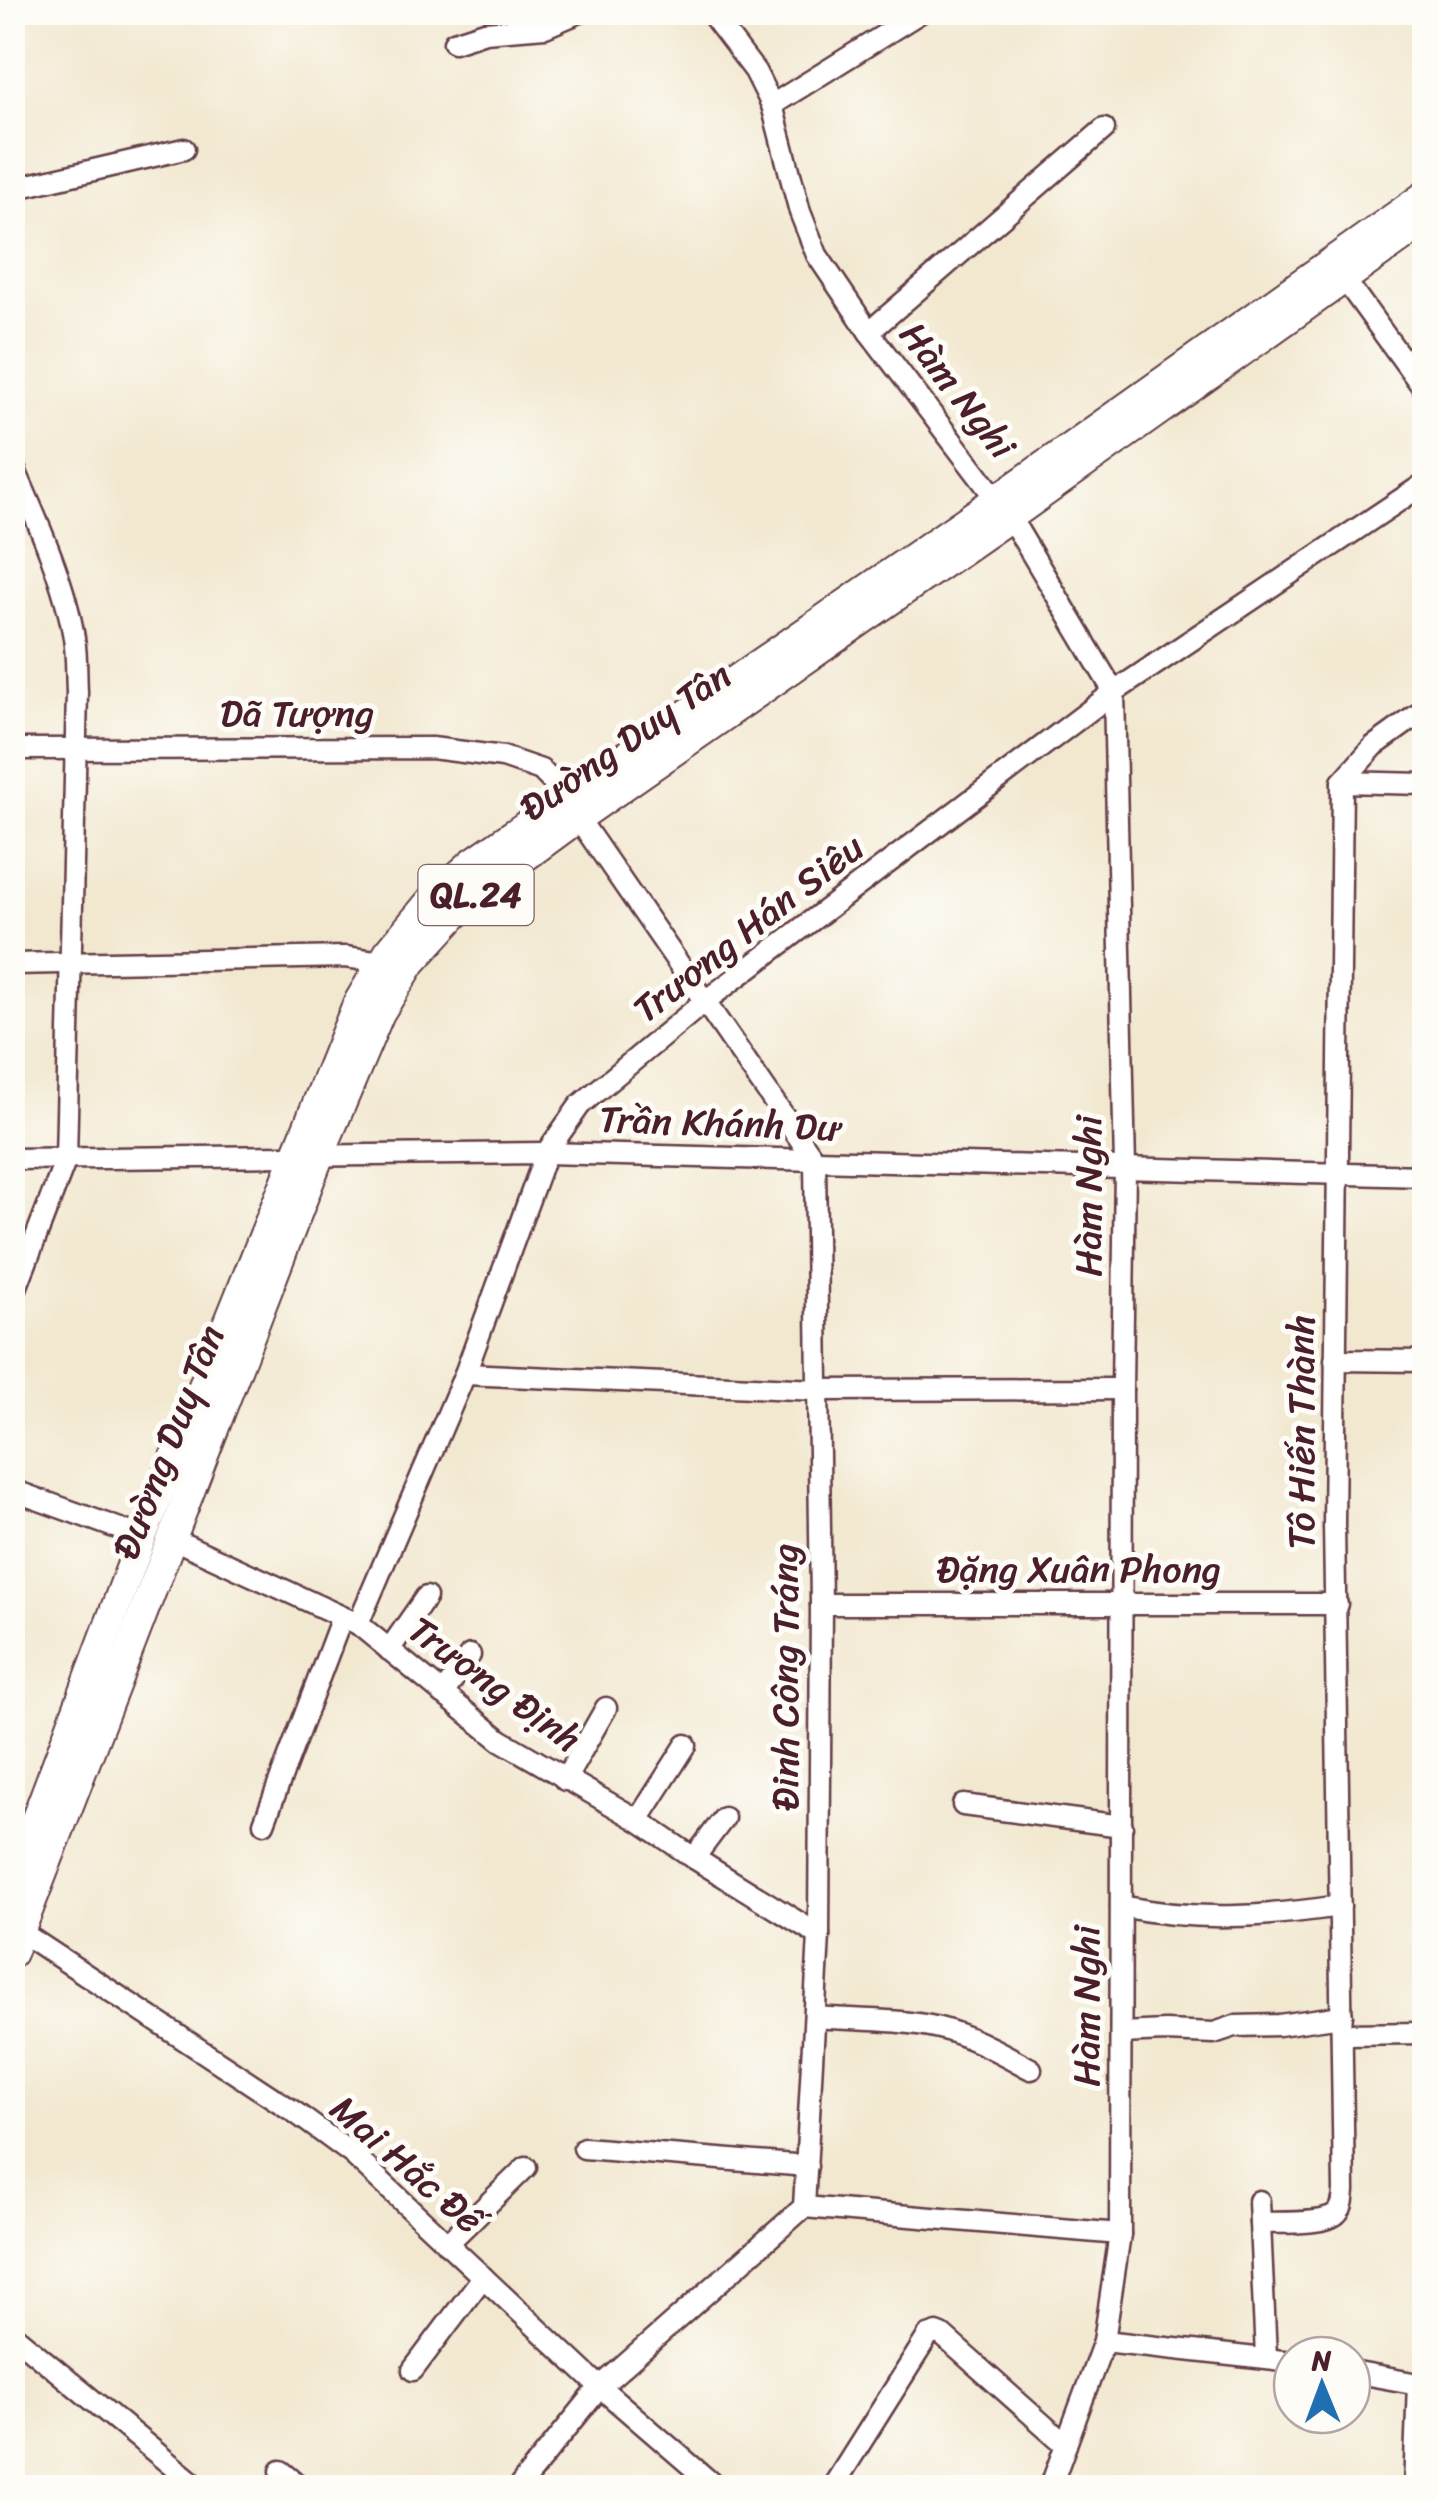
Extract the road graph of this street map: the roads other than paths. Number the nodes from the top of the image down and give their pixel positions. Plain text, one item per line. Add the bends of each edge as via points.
1 (580, 12) edge
2 (710, 12) edge
3 (921, 12) edge
4 (454, 42) dead end
5 (772, 105) junction
6 (1104, 129) dead end
7 (184, 149) dead end
8 (12, 188) edge
9 (1424, 196) edge
10 (1424, 222) edge
11 (1345, 280) junction
12 (869, 332) junction
13 (1424, 389) edge
14 (12, 463) edge
15 (1424, 484) edge
16 (1004, 508) junction
17 (1114, 692) junction
18 (1424, 710) edge
19 (12, 749) edge
20 (75, 749) junction
21 (1342, 782) junction
22 (1424, 784) edge
23 (573, 808) junction
24 (383, 962) junction
25 (70, 963) junction
26 (12, 964) edge
27 (704, 1002) junction
28 (546, 1153) junction
29 (307, 1157) junction
30 (66, 1158) junction
31 (12, 1159) edge
32 (815, 1161) junction
33 (1125, 1167) junction
34 (1336, 1173) junction
35 (1424, 1176) edge
36 (12, 1299) edge
37 (1336, 1360) junction
38 (1424, 1361) edge
39 (464, 1374) junction
40 (1122, 1389) junction
41 (818, 1390) junction
42 (12, 1490) edge
43 (142, 1537) junction
44 (171, 1538) junction
45 (426, 1597) dead end
46 (821, 1604) junction
47 (1123, 1604) junction
48 (1337, 1604) junction
49 (350, 1621) junction
50 (389, 1650) junction
51 (470, 1654) dead end
52 (444, 1694) junction
53 (606, 1708) dead end
54 (686, 1745) dead end
55 (565, 1780) junction
56 (964, 1805) dead end
57 (724, 1818) dead end
58 (638, 1820) junction
59 (264, 1823) dead end
60 (1122, 1826) junction
61 (694, 1858) junction
62 (12, 1882) edge
63 (1122, 1906) junction
64 (1340, 1906) junction
65 (819, 1935) junction
66 (17, 1942) edge
67 (815, 2017) junction
68 (1342, 2025) junction
69 (1121, 2033) junction
70 (1424, 2033) edge
71 (1031, 2069) dead end
72 (584, 2148) dead end
73 (526, 2166) dead end
74 (806, 2166) junction
75 (1259, 2202) dead end
76 (804, 2207) junction
77 (1260, 2223) junction
78 (1120, 2234) junction
79 (448, 2244) junction
80 (483, 2276) junction
81 (12, 2334) edge
82 (1104, 2341) junction
83 (1266, 2358) junction
84 (1272, 2359) edge
85 (413, 2370) dead end
86 (1372, 2375) edge
87 (1421, 2384) edge
88 (600, 2386) junction
89 (1066, 2445) junction
90 (281, 2471) dead end
91 (199, 2488) edge
92 (302, 2488) edge
93 (518, 2488) edge
94 (717, 2488) edge
95 (832, 2488) edge
96 (1050, 2488) edge
97 (1414, 2488) edge

1 - 4 street via 545,27
2 - 5 street, Hàm Nghi
3 - 5 street
5 - 12 street, Hàm Nghi via 818,255
6 - 12 street
7 - 8 street
9 - 16 main road, Đường Duy Tân / QL.24
10 - 11 main road, Đường Duy Tân / QL.24
11 - 13 street
11 - 16 main road, Đường Duy Tân / QL.24
12 - 16 street, Hàm Nghi
14 - 20 street via 75,641
15 - 17 street, Trương Hán Siêu
16 - 17 street, Hàm Nghi
16 - 23 main road, Đường Duy Tân / QL.24
17 - 27 street, Trương Hán Siêu
17 - 33 street, Hàm Nghi
18 - 21 street via 1374,746
19 - 20 street, Dã Tượng
20 - 23 street, Dã Tượng via 432,748 503,757 541,770
20 - 25 street
21 - 22 street
21 - 34 street, Tô Hiến Thành
23 - 24 main road, Đường Duy Tân / QL.24 via 473,862 432,899
23 - 27 street
23 - 29 main road, Đường Duy Tân / QL.24 via 412,962
24 - 25 street via 345,956
24 - 29 main road, Đường Duy Tân / QL.24 via 358,1004
25 - 26 street
25 - 30 street
27 - 28 street, Trương Hán Siêu via 580,1105
27 - 32 street
28 - 29 street, Trần Khánh Dư
28 - 32 street, Trần Khánh Dư
28 - 39 street, Trương Hán Siêu
29 - 30 street, Trần Khánh Dư
29 - 43 main road, Đường Duy Tân / QL.24
29 - 44 main road, Đường Duy Tân / QL.24
30 - 31 street, Trần Khánh Dư
30 - 36 street
32 - 33 street, Trần Khánh Dư
32 - 41 street, Đinh Công Tráng
33 - 34 street, Trần Khánh Dư
33 - 40 street, Hàm Nghi
34 - 35 street, Trần Khánh Dư
34 - 37 street, Tô Hiến Thành
37 - 38 street
37 - 48 street, Tô Hiến Thành
39 - 41 street
39 - 49 street, Trương Hán Siêu
40 - 41 street
40 - 47 street, Hàm Nghi
41 - 46 street, Đinh Công Tráng
42 - 43 street
43 - 62 main road, Đường Duy Tân / QL.24
44 - 49 street, Trương Định
44 - 66 main road, Đường Duy Tân / QL.24
45 - 50 street
46 - 47 street, Đặng Xuân Phong
46 - 65 street, Đinh Công Tráng
47 - 48 street, Đặng Xuân Phong
47 - 60 street, Hàm Nghi
48 - 64 street, Tô Hiến Thành
49 - 50 street, Trương Định
49 - 59 street, Trương Hán Siêu
50 - 52 street, Trương Định
51 - 52 street
52 - 55 street, Trương Định via 500,1740
53 - 55 street
54 - 58 street
55 - 58 street, Trương Định
56 - 60 street
57 - 61 street
58 - 61 street, Trương Định
60 - 63 street, Hàm Nghi
61 - 65 street, Trương Định
63 - 64 street via 1184,1917
63 - 69 street, Hàm Nghi
64 - 68 street, Tô Hiến Thành
65 - 67 street, Đinh Công Tráng
66 - 79 street, Mai Hắc Đế via 296,2113 352,2154
67 - 71 street via 939,2028
67 - 74 street, Đinh Công Tráng
68 - 69 street
68 - 70 street
68 - 77 street, Tô Hiến Thành via 1343,2205 1327,2219
69 - 78 street, Hàm Nghi
72 - 74 street
73 - 79 street
74 - 76 street, Đinh Công Tráng
75 - 77 street
76 - 78 street
76 - 88 street
77 - 83 street
78 - 82 street, Hàm Nghi
79 - 80 street, Mai Hắc Đế
80 - 85 street
80 - 88 street, Mai Hắc Đế
81 - 91 street
82 - 83 street
82 - 89 street, Hàm Nghi
83 - 84 street
86 - 87 street
87 - 97 street
88 - 93 street
88 - 94 street, Mai Hắc Đế
89 - 95 street via 942,2335 932,2334
89 - 96 street, Hàm Nghi
90 - 92 street

